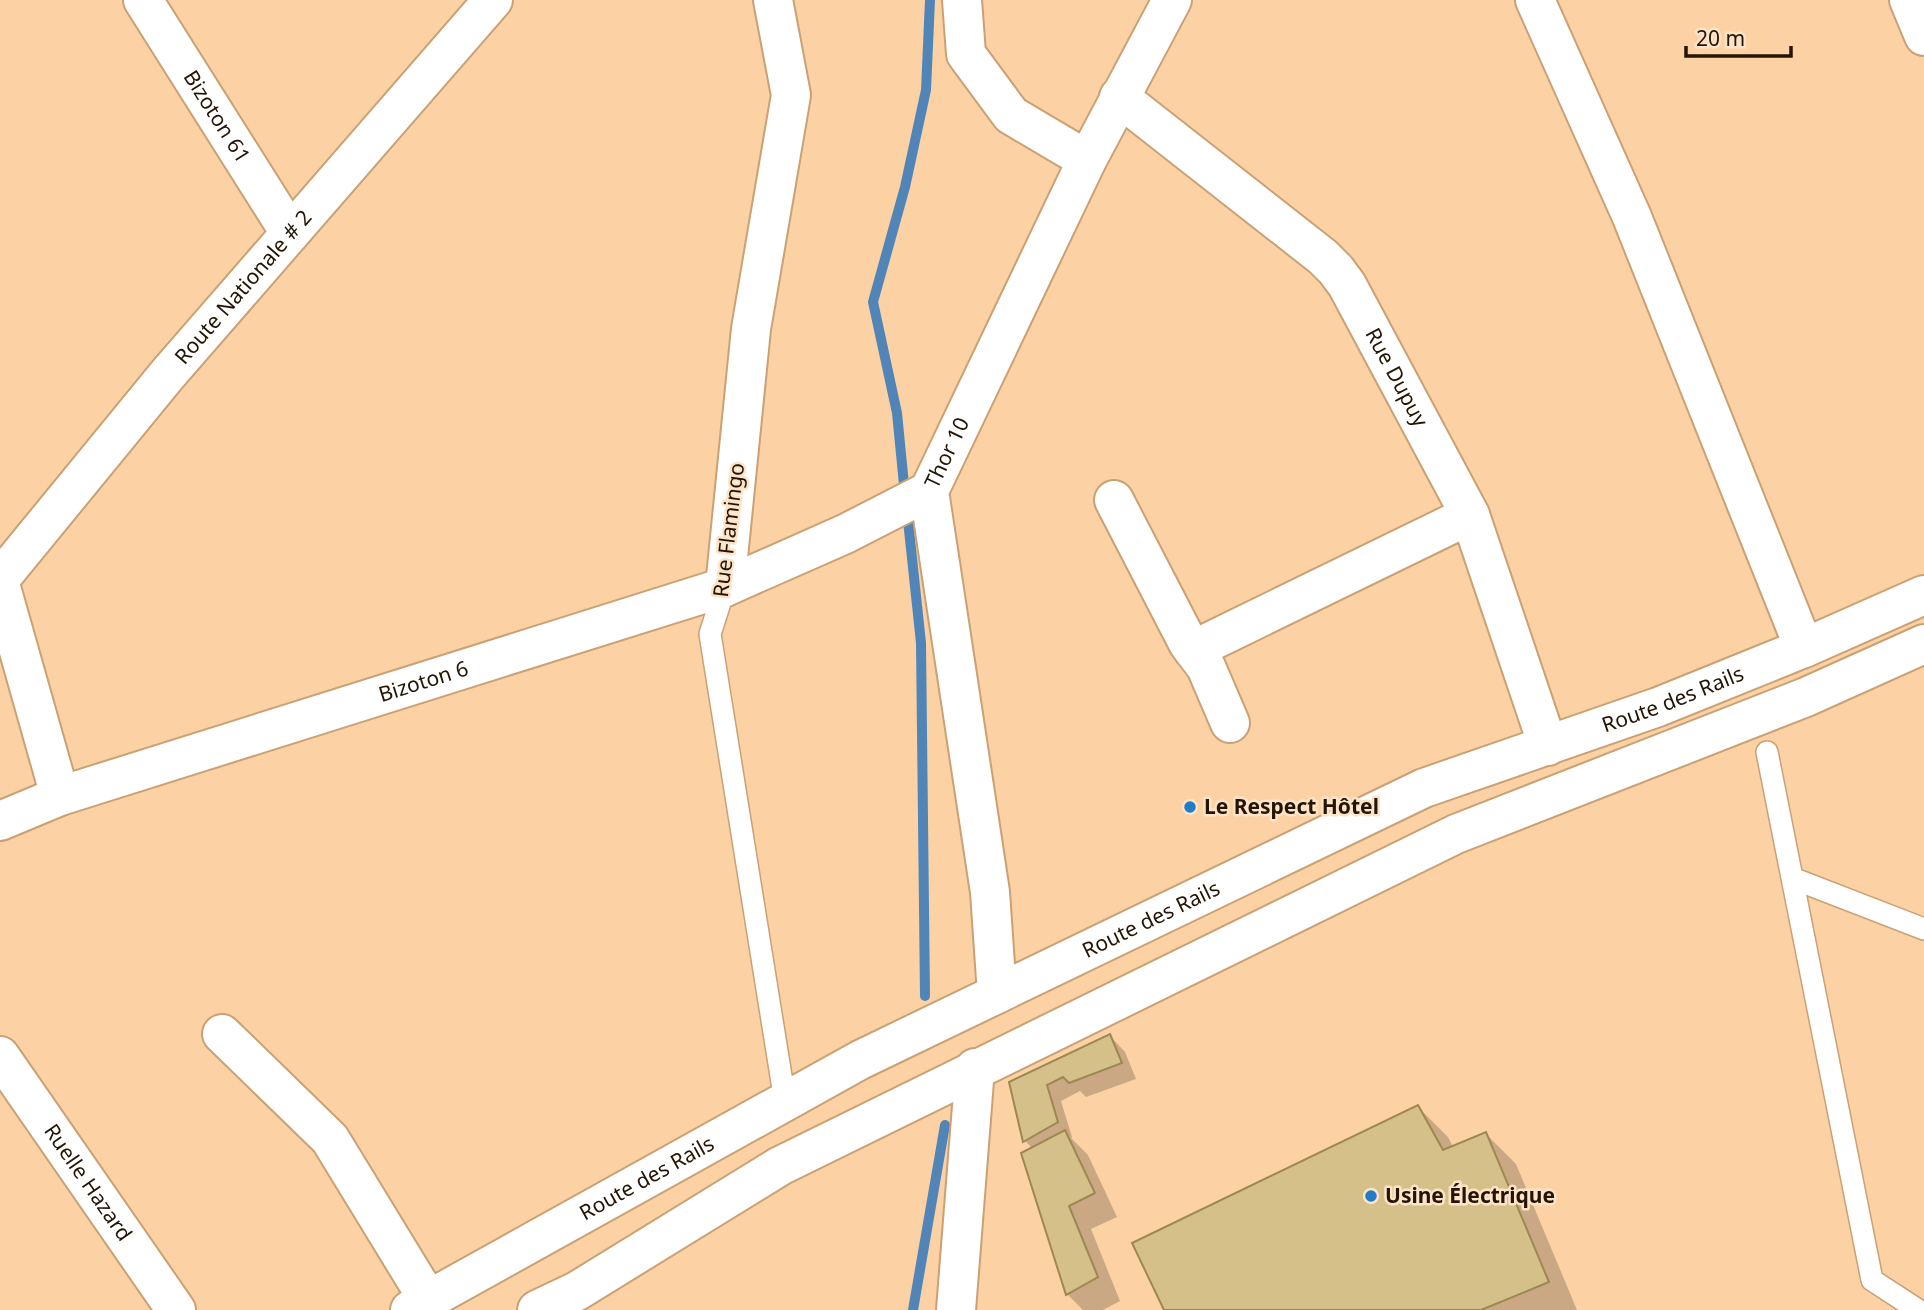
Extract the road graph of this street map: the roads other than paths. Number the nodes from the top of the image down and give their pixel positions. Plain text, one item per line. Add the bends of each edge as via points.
1 (143, 0) edge
2 (493, 0) edge
3 (773, 0) edge
4 (962, 0) edge
5 (1172, 0) edge
6 (1535, 0) edge
7 (1909, 0) edge
8 (1924, 36) edge
9 (1119, 97) junction
10 (1087, 160) junction
11 (290, 233) junction
12 (929, 491) junction
13 (1114, 500) dead end
14 (1470, 515) junction
15 (0, 582) edge
16 (725, 587) junction
17 (1924, 595) edge
18 (1924, 645) edge
19 (1804, 648) junction
20 (1193, 650) junction
21 (1230, 723) dead end
22 (1548, 746) junction
23 (1767, 752) dead end
24 (60, 796) junction
25 (0, 821) edge
26 (1792, 878) junction
27 (1924, 929) edge
28 (983, 1001) junction
29 (222, 1034) dead end
30 (0, 1056) edge
31 (975, 1068) junction
32 (785, 1101) junction
33 (582, 1300) edge
34 (420, 1306) edge
35 (176, 1310) edge
36 (537, 1310) edge
37 (956, 1310) edge
38 (1918, 1310) edge

1 - 11 street, Bizoton 61
2 - 11 street, Route Nationale # 2
3 - 16 street, Rue Flamingo via 791,95 751,329
4 - 10 street via 966,54 1012,115
5 - 9 street, Thor 10
6 - 19 street via 1632,217
7 - 8 street
9 - 10 street, Thor 10
9 - 14 street, Rue Dupuy via 1336,270
10 - 12 street, Thor 10
11 - 15 street, Route Nationale # 2 via 167,375
12 - 16 street, Bizoton 6
12 - 28 street, Thor 10 via 990,892
13 - 20 street
14 - 20 street
14 - 22 street, Rue Dupuy
15 - 24 street
16 - 24 street, Bizoton 6
16 - 32 lane, Rue Flamingo via 709,634
17 - 19 street, Route des Rails
18 - 31 street via 1807,697 1456,834
19 - 22 street, Route des Rails
20 - 21 street via 1206,667
22 - 28 street, Route des Rails via 1424,788
23 - 26 lane
24 - 25 street, Bizoton 6
26 - 27 lane
26 - 38 lane via 1872,1280
28 - 32 street, Route des Rails
29 - 34 street via 330,1139
30 - 35 street, Ruelle Hazard
31 - 33 street via 780,1166
31 - 37 street
32 - 34 street, Route des Rails
33 - 36 street

